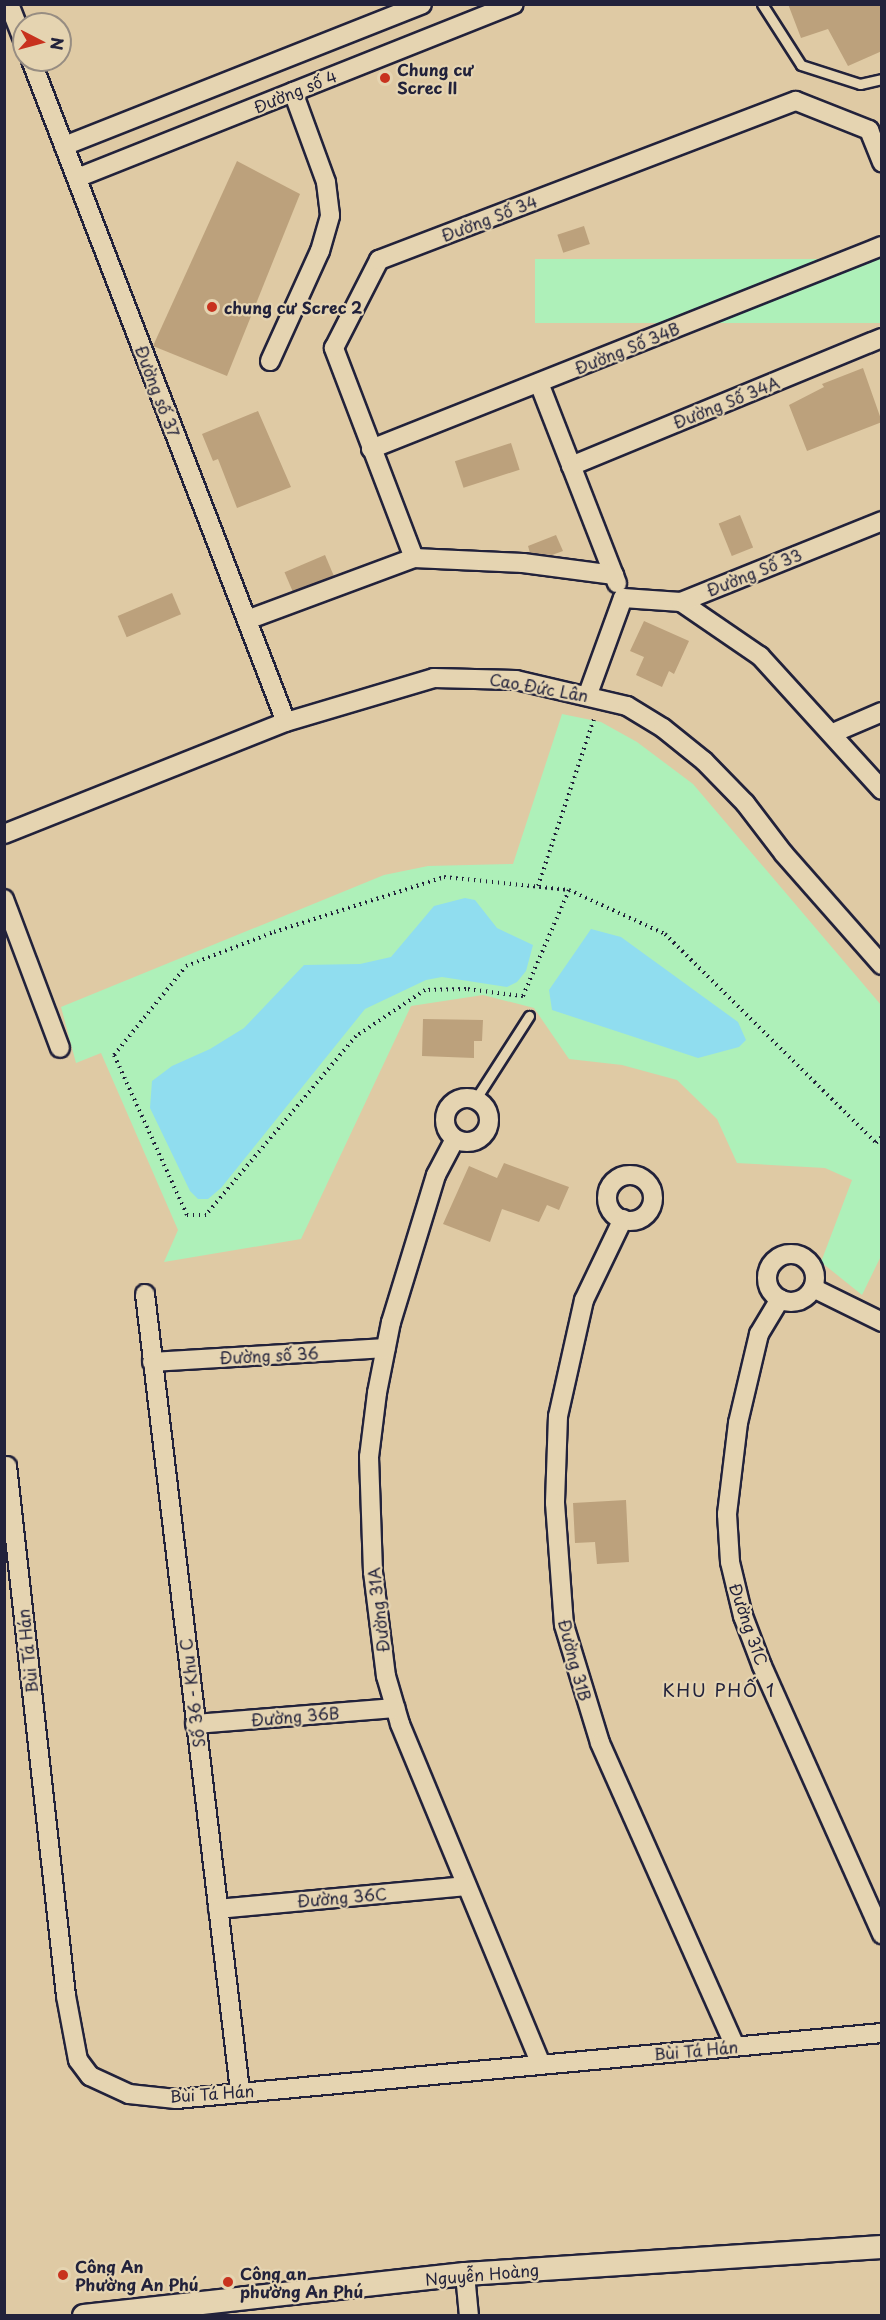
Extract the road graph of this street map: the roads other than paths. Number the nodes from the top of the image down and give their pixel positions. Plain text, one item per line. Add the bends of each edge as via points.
1 (422, 4) edge
2 (514, 4) edge
3 (762, 4) edge
4 (36, 72) edge
5 (882, 79) edge
6 (293, 92) junction
7 (64, 146) junction
8 (882, 162) edge
9 (76, 178) junction
10 (882, 246) edge
11 (882, 338) edge
12 (270, 361) dead end
13 (539, 383) junction
14 (371, 449) junction
15 (571, 466) junction
16 (882, 521) edge
17 (414, 558) junction
18 (614, 575) junction
19 (623, 598) junction
20 (681, 602) junction
21 (247, 621) junction
22 (595, 696) junction
23 (882, 712) edge
24 (286, 722) junction
25 (832, 732) junction
26 (882, 790) edge
27 (4, 834) edge
28 (4, 899) edge
29 (882, 965) edge
30 (529, 1016) dead end
31 (60, 1048) dead end
32 (475, 1100) junction
33 (455, 1139) junction
34 (623, 1220) dead end
35 (813, 1288) junction
36 (145, 1294) dead end
37 (780, 1299) junction
38 (882, 1322) edge
39 (386, 1348) junction
40 (152, 1362) junction
41 (7, 1466) dead end
42 (395, 1708) junction
43 (195, 1724) junction
44 (466, 1886) junction
45 (218, 1909) junction
46 (882, 1934) edge
47 (882, 2033) edge
48 (735, 2046) junction
49 (541, 2064) junction
50 (240, 2091) junction
51 (882, 2247) edge
52 (465, 2274) junction
53 (84, 2316) edge
54 (469, 2316) edge

1 - 7 street, Đường số 4
2 - 6 street, Đường số 4
3 - 5 lane via 801,65 860,84
4 - 7 street, Đường số 37
6 - 9 street, Đường số 4
6 - 12 street via 326,182 330,215 320,251
7 - 9 street, Đường số 37
8 - 14 street, Đường Số 34 via 869,130 796,100 379,260 334,348
9 - 21 street, Đường số 37
10 - 13 street, Đường Số 34B
11 - 15 street, Đường Số 34A
13 - 14 street, Đường Số 34B
13 - 15 street
14 - 17 street, Đường Số 34
15 - 18 street
16 - 20 street, Đường Số 33
17 - 18 street via 522,563
17 - 21 street
18 - 19 street
19 - 20 street, Đường Số 33
19 - 22 street
20 - 25 street via 760,656
21 - 24 street, Đường số 37
22 - 24 street, Cao Đức Lân via 516,680 434,678
22 - 29 street, Cao Đức Lân via 627,706 704,761 745,803 784,854
23 - 25 street
24 - 27 street, Cao Đức Lân
25 - 26 street
28 - 31 street
30 - 32 lane
32 - 33 street via 461,1099 449,1107 446,1128
32 - 33 street via 487,1110 486,1131 468,1143
33 - 39 street, Đường 31A via 435,1175
34 - 48 street, Đường 31B via 584,1300 558,1416 555,1503 564,1625 600,1743
35 - 37 street via 795,1302
35 - 37 street via 814,1272 806,1259 783,1256 768,1273 770,1288
35 - 38 street
36 - 40 street, Số 36 - Khu C
37 - 46 street, Đường 31C via 759,1334 738,1423 727,1514 730,1562 743,1616 762,1666
39 - 40 street, Đường số 36
39 - 42 street, Đường 31A via 369,1457 370,1504 380,1630
40 - 43 street, Số 36 - Khu C
41 - 50 street, Bùi Tá Hán via 63,1972 78,2060 90,2076 129,2094 176,2099
42 - 43 street, Đường 36B
42 - 44 street, Đường 31A
43 - 45 street, Số 36 - Khu C
44 - 45 street, Đường 36C
44 - 49 street, Đường 31A
45 - 50 street, Số 36 - Khu C
47 - 48 street, Bùi Tá Hán
48 - 49 street, Bùi Tá Hán
49 - 50 street, Bùi Tá Hán
51 - 52 street, Nguyễn Hoàng
52 - 53 street, Nguyễn Hoàng
52 - 54 street

